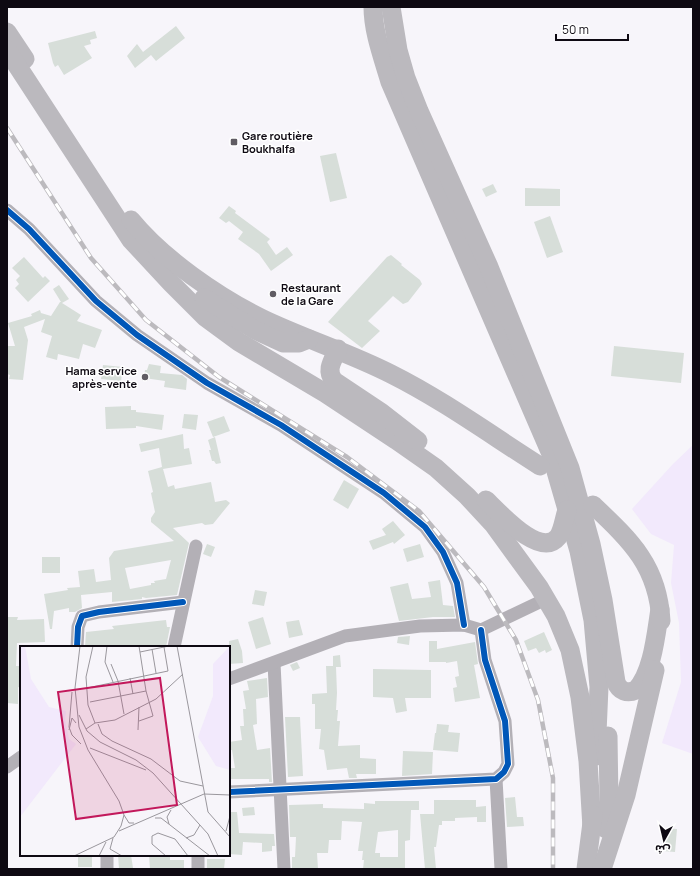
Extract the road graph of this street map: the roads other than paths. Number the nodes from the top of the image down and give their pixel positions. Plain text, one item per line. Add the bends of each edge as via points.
1 (373, 7) edge
2 (391, 7) edge
3 (7, 32) edge
4 (7, 50) edge
5 (7, 210) edge
6 (132, 240) junction
7 (309, 339) junction
8 (338, 350) junction
9 (540, 466) dead end
10 (593, 505) dead end
11 (567, 510) junction
12 (196, 546) dead end
13 (546, 599) junction
14 (183, 602) junction
15 (660, 609) junction
16 (606, 621) junction
17 (464, 625) junction
18 (481, 630) junction
19 (77, 646) edge
20 (174, 646) edge
21 (274, 663) junction
22 (230, 678) edge
23 (20, 758) edge
24 (7, 767) edge
25 (496, 779) junction
26 (281, 790) junction
27 (230, 792) edge
28 (592, 828) junction
29 (106, 856) edge
30 (198, 856) edge
31 (107, 869) edge
32 (198, 869) edge
33 (284, 869) edge
34 (500, 869) edge
35 (586, 869) edge
36 (602, 869) edge

1 - 11 highway via 380,51 390,82 551,454
2 - 16 highway via 398,50 406,78 488,267 570,468 591,544
3 - 7 highway via 139,230 161,251 222,295 263,318
4 - 6 highway
5 - 17 street via 29,229 96,300 137,335 207,383 281,425 384,493 425,528 443,552 457,582
6 - 7 highway via 200,295 255,330 288,344
6 - 13 highway via 199,311 239,342 325,393 436,468 493,524
7 - 8 highway
8 - 9 highway via 392,374
8 - 11 highway via 329,369 334,381 382,413 450,467 526,536 544,543 552,541 560,532
10 - 15 highway via 636,549 650,573 658,594
11 - 28 highway via 579,551 593,620 599,687
12 - 14 street
13 - 18 street
13 - 28 highway via 570,650 580,696 588,761
14 - 19 street via 82,616 78,627
14 - 20 street
15 - 16 highway via 650,662 638,688 630,692 622,691 616,684
15 - 36 highway via 661,629 654,675 626,795
16 - 36 highway via 610,688 609,801
17 - 18 street
17 - 21 street via 420,626 344,636
18 - 25 street via 485,660 505,721 508,764
21 - 22 street
21 - 26 street
23 - 24 street
25 - 26 street
25 - 34 street
26 - 27 street
26 - 33 street
28 - 35 highway
29 - 31 street
30 - 32 street

